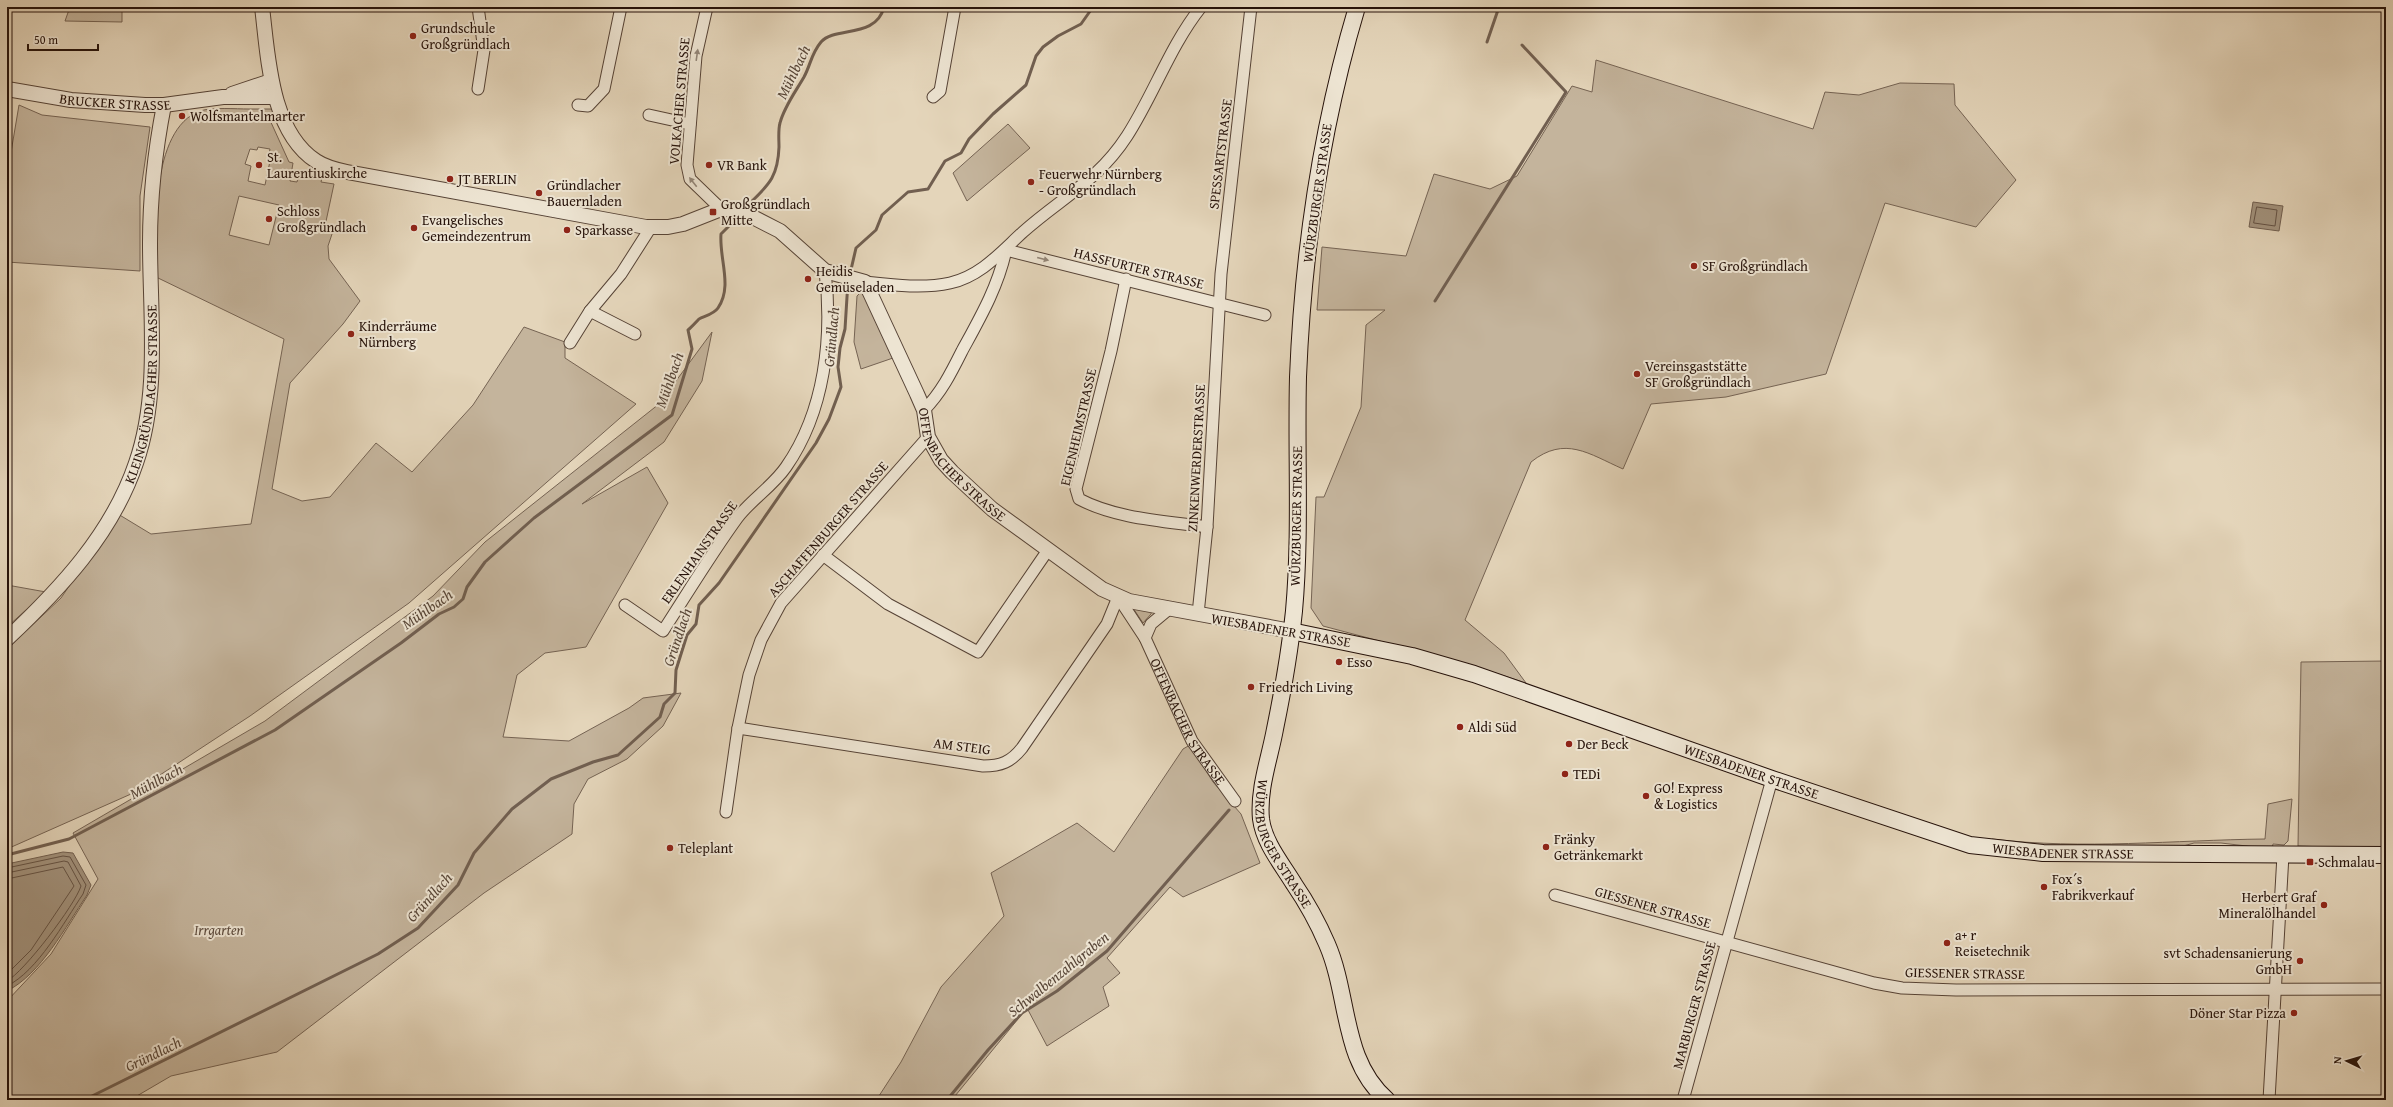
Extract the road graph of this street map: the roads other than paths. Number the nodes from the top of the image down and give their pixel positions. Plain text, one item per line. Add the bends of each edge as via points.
1 (262, 7) edge
2 (478, 7) edge
3 (621, 7) edge
4 (707, 7) edge
5 (955, 7) edge
6 (1201, 7) edge
7 (1251, 7) edge
8 (1357, 7) edge
9 (7, 89) edge
10 (273, 89) junction
11 (478, 89) dead end
12 (933, 97) dead end
13 (578, 104) dead end
14 (164, 105) junction
15 (649, 115) dead end
16 (690, 124) junction
17 (721, 209) junction
18 (651, 227) junction
19 (1006, 250) junction
20 (990, 263) junction
21 (1001, 270) junction
22 (829, 273) junction
23 (1126, 279) junction
24 (862, 281) junction
25 (1220, 304) junction
26 (590, 311) junction
27 (1265, 315) dead end
28 (635, 334) dead end
29 (570, 343) dead end
30 (924, 410) junction
31 (928, 437) junction
32 (1207, 527) junction
33 (1048, 550) junction
34 (823, 555) junction
35 (1123, 599) junction
36 (625, 605) dead end
37 (1169, 609) junction
38 (1198, 614) junction
39 (1291, 631) junction
40 (1145, 638) junction
41 (7, 639) edge
42 (738, 728) junction
43 (1772, 779) junction
44 (1235, 801) dead end
45 (726, 812) dead end
46 (2283, 855) junction
47 (2386, 855) edge
48 (1555, 895) dead end
49 (1727, 943) junction
50 (2275, 989) junction
51 (2386, 989) edge
52 (1387, 1100) edge
53 (1684, 1100) edge
54 (2269, 1100) edge

1 - 10 street
2 - 11 street via 484,50
3 - 13 street via 604,89 588,106
16 -> 4 street, VOLKACHER STRASSE via 696,56
5 - 12 street via 940,91
6 - 19 street via 1184,30 1136,122 1114,155 1088,182 1023,232
7 - 25 street, SPESSARTSTRASSE
8 - 39 main road, WÜRZBURGER STRASSE via 1325,133 1308,247 1298,378 1297,555
9 - 14 street, BRUCKER STRASSE via 84,101
10 - 14 street, BRUCKER STRASSE
10 - 18 street via 286,124 300,146 315,160 335,169
14 - 41 street, KLEINGRÜNDLACHER STRASSE via 155,157 151,217 150,383 146,423 138,456 117,504 92,546 54,594
15 - 16 street
17 -> 16 street, VOLKACHER STRASSE via 690,179 687,164
17 - 18 street via 683,224
17 - 22 street via 740,210 774,228
18 - 26 street via 621,274
19 - 20 street
19 - 21 street
19 -> 23 street, HASSFURTER STRASSE
20 - 21 street via 997,264
20 - 24 street via 963,279 949,283 896,285
21 - 30 street via 984,311 939,394
22 - 24 street
22 - 36 street, ERLENHAINSTRASSE via 826,352 815,403 807,428 786,468 738,517 663,632
23 - 25 street, HASSFURTER STRASSE
23 - 32 street, EIGENHEIMSTRASSE via 1111,351 1076,489 1079,499 1137,517
24 - 30 street, OFFENBACHER STRASSE
25 - 27 street, HASSFURTER STRASSE
25 - 32 street, ZINKENWERDERSTRASSE
26 - 28 street
26 - 29 street
30 - 31 street, OFFENBACHER STRASSE
31 - 33 street, OFFENBACHER STRASSE via 941,460 972,491
31 - 34 street, ASCHAFFENBURGER STRASSE
32 - 38 street, ZINKENWERDERSTRASSE
33 - 34 street via 978,652 888,604
33 - 35 street, OFFENBACHER STRASSE via 1102,589
34 - 42 street, ASCHAFFENBURGER STRASSE via 780,603 761,640 748,675
35 - 37 street, WIESBADENER STRASSE
35 - 40 street, OFFENBACHER STRASSE
35 - 42 street, AM STEIG via 1022,748 1016,756 1002,764 983,766
37 - 38 street, WIESBADENER STRASSE
37 - 40 street via 1151,624
38 - 39 street, WIESBADENER STRASSE
39 - 43 main road, WIESBADENER STRASSE via 1412,656 1474,674
39 - 52 main road, WÜRZBURGER STRASSE via 1262,793 1261,817 1271,846 1328,944 1336,966 1360,1067 1368,1080
40 - 44 street, OFFENBACHER STRASSE via 1192,741
42 - 45 street, ASCHAFFENBURGER STRASSE
43 - 46 main road, WIESBADENER STRASSE via 1945,838 1982,847 2042,853
43 - 49 street, MARBURGER STRASSE
46 - 47 main road, WIESBADENER STRASSE
46 - 50 street
48 - 49 street, GIESSENER STRASSE
49 - 50 street, GIESSENER STRASSE via 1874,983 1902,988
49 - 53 street, MARBURGER STRASSE
50 - 51 street, GIESSENER STRASSE
50 - 54 street

